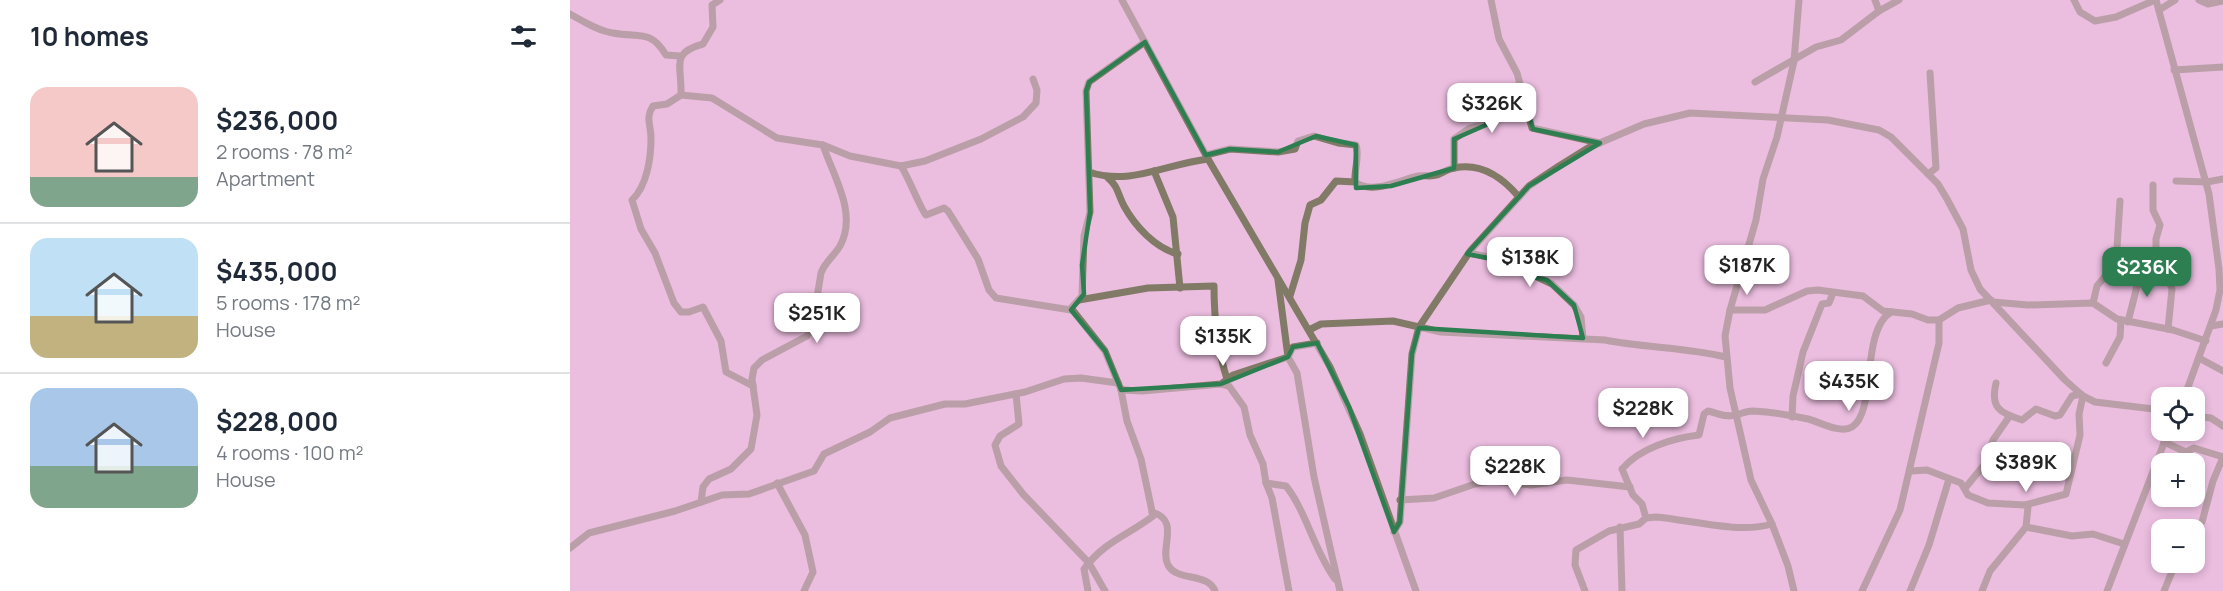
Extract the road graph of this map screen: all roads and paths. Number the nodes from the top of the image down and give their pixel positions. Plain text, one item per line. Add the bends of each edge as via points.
1 (720, 0) edge
2 (1122, 0) edge
3 (1491, 0) edge
4 (1799, 0) edge
5 (1875, 0) edge
6 (1899, 0) edge
7 (2074, 0) edge
8 (2156, 0) edge
9 (2175, 0) edge
10 (2199, 0) edge
11 (2223, 1) edge
12 (2159, 10) junction
13 (1879, 11) junction
14 (570, 14) edge
15 (1145, 42) junction
16 (680, 56) junction
17 (1794, 61) junction
18 (2223, 67) edge
19 (2174, 70) junction
20 (1930, 73) dead end
21 (1033, 79) dead end
22 (1755, 82) dead end
23 (1523, 93) junction
24 (681, 95) junction
25 (1780, 118) junction
26 (1600, 143) junction
27 (823, 145) junction
28 (1207, 157) junction
29 (901, 166) junction
30 (1454, 168) junction
31 (1154, 171) junction
32 (1089, 172) junction
33 (1928, 174) junction
34 (1108, 178) junction
35 (2223, 179) edge
36 (2176, 181) dead end
37 (1355, 182) junction
38 (2207, 182) junction
39 (2153, 185) dead end
40 (1519, 197) junction
41 (2121, 201) dead end
42 (1178, 254) junction
43 (1469, 254) junction
44 (2139, 270) dead end
45 (1278, 276) junction
46 (1180, 288) junction
47 (1833, 293) junction
48 (1290, 296) junction
49 (1077, 301) junction
50 (1992, 301) junction
51 (2093, 303) junction
52 (1071, 310) junction
53 (1730, 310) junction
54 (1891, 312) junction
55 (1939, 320) junction
56 (2125, 321) junction
57 (2223, 324) edge
58 (2211, 326) junction
59 (1419, 327) junction
60 (2168, 329) junction
61 (1309, 330) junction
62 (1582, 338) junction
63 (2206, 341) junction
64 (1317, 343) junction
65 (1288, 357) junction
66 (1726, 357) junction
67 (2199, 358) junction
68 (2106, 363) dead end
69 (2223, 371) edge
70 (1224, 382) junction
71 (1996, 382) dead end
72 (753, 386) junction
73 (1120, 387) junction
74 (2188, 387) edge
75 (1016, 394) junction
76 (2082, 395) junction
77 (2151, 409) edge
78 (1737, 414) junction
79 (1791, 417) junction
80 (2010, 417) junction
81 (2205, 417) edge
82 (2223, 426) edge
83 (2164, 442) joint
84 (1911, 471) junction
85 (1948, 479) junction
86 (777, 483) junction
87 (1266, 483) junction
88 (1630, 487) junction
89 (1966, 487) junction
90 (1400, 500) junction
91 (700, 502) junction
92 (2025, 505) junction
93 (1152, 512) junction
94 (1646, 518) junction
95 (2203, 519) edge
96 (1772, 524) junction
97 (1620, 527) junction
98 (2026, 527) junction
99 (1394, 532) junction
100 (2124, 544) junction
101 (570, 548) edge
102 (1089, 563) junction
103 (2171, 573) edge
104 (1339, 587) edge
105 (804, 591) edge
106 (1088, 591) edge
107 (1105, 591) edge
108 (1215, 591) edge
109 (1289, 591) edge
110 (1416, 591) edge
111 (1585, 591) edge
112 (1622, 591) edge
113 (1794, 591) edge
114 (1862, 591) edge
115 (1910, 591) edge
116 (1982, 591) edge
117 (2107, 591) edge
118 (2164, 591) edge

1 - 16 street via 712,5 713,27 703,44 684,50
2 - 15 street
3 - 23 street via 1499,39
4 - 17 street
5 - 13 street
6 - 13 street
7 - 8 street via 2080,12 2095,21 2116,17
8 - 12 street
9 - 12 street
10 - 11 street via 2208,4
12 - 19 street
13 - 17 street via 1841,40 1816,47
14 - 16 street via 612,33 652,38 666,55
15 - 28 street
15 - 32 street via 1089,82
16 - 24 street
17 - 22 street
17 - 25 street
18 - 19 street
19 - 38 street
20 - 33 street via 1936,168
21 - 29 street via 1036,103 1023,117 981,139
23 - 26 street via 1532,128
23 - 30 street via 1491,98 1484,124 1454,139
24 - 27 street via 712,98 777,138
24 - 72 street via 675,101 653,106 650,111 648,124 652,136 645,180 632,200 674,303 681,312 703,307 721,340 726,372
25 - 26 street via 1690,113 1644,124
25 - 33 street via 1838,121 1879,129 1900,144
25 - 53 street
26 - 40 street via 1529,186
27 - 29 street via 850,156
27 - 72 street via 846,206 843,237 821,273 812,328 807,336 762,360 754,368
28 - 31 street
28 - 37 street via 1230,149 1294,149 1298,141 1316,136 1356,145
28 - 45 street
29 - 52 street via 915,188 922,212 926,215 944,208 948,211 978,259 989,290 996,298
30 - 37 street via 1391,186 1366,187
30 - 40 street via 1493,173
31 - 34 street
31 - 42 street via 1173,217
32 - 34 street
32 - 49 street via 1090,212 1084,245 1083,290
33 - 50 street via 1963,229 1971,270 1980,289
34 - 42 street via 1116,184 1122,203 1138,228
35 - 38 street
36 - 38 street
37 - 48 street via 1336,181 1321,200 1310,205 1301,260
38 - 58 street via 2220,290
39 - 60 street via 2153,210 2160,225 2156,259 2172,289
40 - 43 street
41 - 51 street via 2116,263 2097,286
42 - 46 street
43 - 59 street
43 - 62 street via 1530,266 1533,275 1552,284 1574,305 1581,317
44 - 56 street via 2138,288
45 - 48 street
45 - 65 street
46 - 49 street via 1148,288
46 - 70 street via 1214,286 1214,318
47 - 53 street via 1808,291 1765,310
47 - 54 street via 1863,296 1883,311
47 - 79 street via 1829,303 1822,304 1803,352
48 - 61 street
49 - 52 street
50 - 51 street via 2028,305
50 - 55 street via 1958,308
50 - 76 street
51 - 56 street
52 - 73 street via 1105,351
53 - 66 street
54 - 55 street
54 - 79 street via 1878,326 1863,408 1855,426 1848,429
55 - 84 street via 1939,343 1909,464
56 - 60 street
56 - 68 street
57 - 58 street
58 - 63 street
59 - 61 street via 1394,321 1343,322 1321,324
59 - 62 street via 1441,332
59 - 90 street via 1412,354
60 - 63 street
61 - 64 street
62 - 66 street via 1677,347
63 - 67 street
64 - 65 street via 1293,347
64 - 99 street via 1349,407
65 - 70 street
65 - 104 street via 1297,373 1314,477
66 - 78 street
67 - 69 street
67 - 74 street
70 - 73 street via 1142,391
70 - 87 street via 1244,407
71 - 80 street via 1992,397
72 - 91 street via 757,415 751,449 730,469 709,479
73 - 75 street via 1081,378 1064,379
73 - 93 street via 1127,421 1142,459
75 - 86 street via 945,404 890,418 824,454 814,471
75 - 102 street via 1019,424 995,444 1001,466
76 - 77 street via 2110,405
76 - 80 street via 2072,396 2060,415 2036,409 2022,420
76 - 92 street via 2080,435 2066,494
78 - 79 street via 1750,411
78 - 88 street via 1724,416 1708,411 1700,435 1662,443 1628,462 1622,471
78 - 96 street via 1751,480
80 - 89 street via 1992,440 1984,465
81 - 82 street
83 - 95 street via 2186,452 2194,448 2223,457
83 - 100 street
84 - 85 street via 1928,470
84 - 114 street via 1900,510
85 - 89 street
85 - 115 street via 1929,545
86 - 91 street via 749,494 723,495
86 - 105 street via 805,535 813,572
87 - 104 street via 1286,486 1292,492 1315,547
87 - 109 street
88 - 90 street via 1567,480 1531,485 1491,481 1434,498
88 - 94 street
89 - 92 street via 1968,495 1988,503
90 - 99 street via 1400,522
91 - 101 street via 588,533
92 - 98 street
93 - 102 street via 1153,516 1113,539
93 - 108 street via 1167,524 1166,555 1172,570 1208,582
94 - 96 street via 1761,528
94 - 97 street via 1639,524
96 - 113 street
97 - 111 street via 1576,550 1575,565
97 - 112 street
98 - 100 street via 2072,536 2093,534
98 - 116 street via 1990,572
99 - 110 street
100 - 117 street
102 - 106 street via 1084,569
102 - 107 street
103 - 118 street

